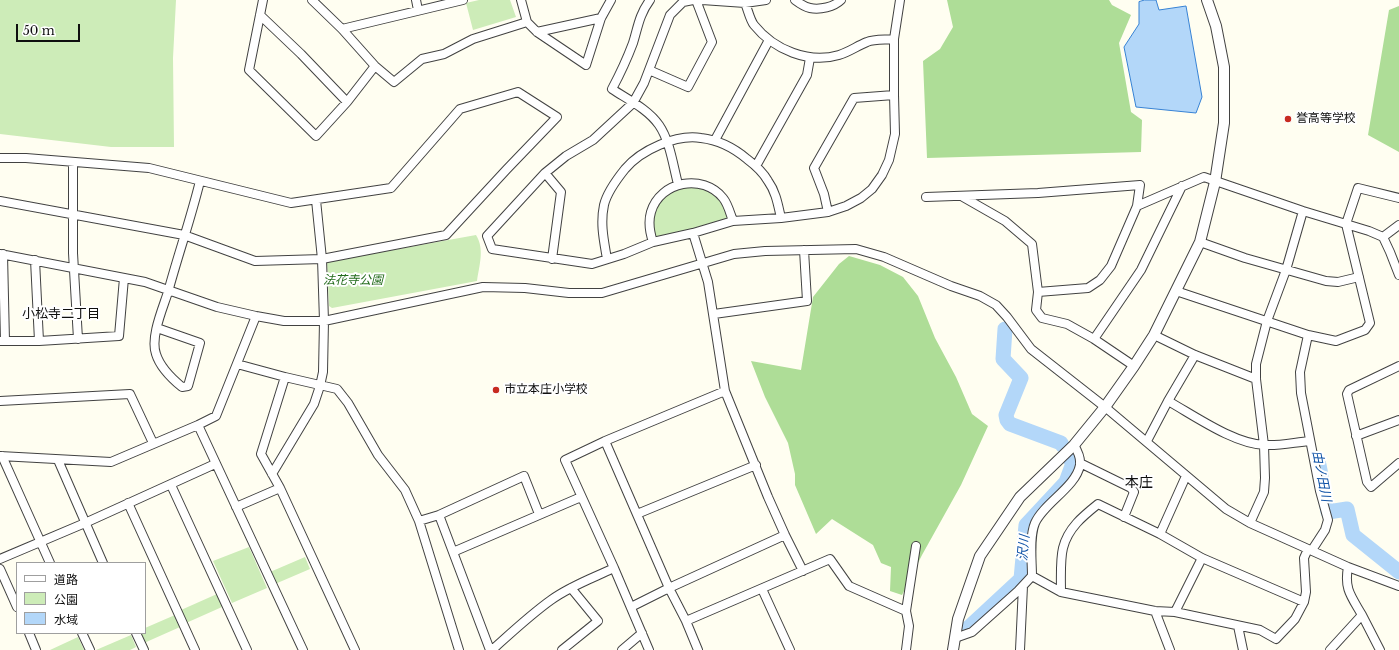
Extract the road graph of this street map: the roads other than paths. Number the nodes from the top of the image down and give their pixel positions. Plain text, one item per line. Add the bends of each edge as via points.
1 (264, 0) edge
2 (312, 0) edge
3 (416, 0) edge
4 (463, 0) edge
5 (521, 0) edge
6 (611, 0) edge
7 (650, 0) edge
8 (694, 0) edge
9 (702, 0) edge
10 (766, 0) edge
11 (795, 0) edge
12 (841, 0) edge
13 (900, 0) edge
14 (1207, 0) edge
15 (745, 3) junction
16 (418, 10) junction
17 (260, 15) junction
18 (601, 18) junction
19 (527, 22) junction
20 (342, 29) junction
21 (537, 32) junction
22 (894, 39) junction
23 (769, 40) junction
24 (810, 58) junction
25 (375, 66) junction
26 (649, 70) junction
27 (894, 95) junction
28 (347, 102) junction
29 (634, 102) junction
30 (715, 140) junction
31 (667, 142) junction
32 (0, 158) edge
33 (74, 162) junction
34 (756, 166) junction
35 (545, 174) junction
36 (200, 181) junction
37 (1215, 182) junction
38 (678, 184) junction
39 (1182, 186) junction
40 (926, 197) dead end
41 (963, 197) junction
42 (1399, 198) edge
43 (316, 200) junction
44 (0, 201) edge
45 (1137, 206) junction
46 (1303, 211) junction
47 (828, 212) junction
48 (73, 214) junction
49 (781, 218) junction
50 (733, 220) junction
51 (1346, 224) junction
52 (1399, 225) edge
53 (693, 233) junction
54 (184, 235) junction
55 (1383, 237) junction
56 (653, 242) junction
57 (1200, 242) junction
58 (804, 250) junction
59 (1, 254) edge
60 (322, 259) junction
61 (552, 259) junction
62 (35, 260) junction
63 (607, 260) junction
64 (1396, 260) edge
65 (702, 262) junction
66 (75, 268) junction
67 (1286, 270) junction
68 (1399, 275) edge
69 (1359, 277) junction
70 (124, 278) junction
71 (168, 289) junction
72 (1176, 291) junction
73 (1038, 292) junction
74 (714, 314) junction
75 (256, 316) junction
76 (324, 321) junction
77 (1267, 321) junction
78 (157, 328) junction
79 (1154, 335) junction
80 (1308, 335) junction
81 (78, 339) junction
82 (1094, 339) junction
83 (2, 341) edge
84 (39, 341) junction
85 (1195, 355) junction
86 (237, 364) junction
87 (1134, 366) junction
88 (1399, 366) edge
89 (285, 377) junction
90 (1256, 379) junction
91 (320, 386) junction
92 (725, 391) junction
93 (0, 401) edge
94 (1168, 401) junction
95 (1105, 407) junction
96 (1399, 420) edge
97 (198, 425) junction
98 (1356, 436) junction
99 (605, 441) junction
100 (1147, 441) junction
101 (1310, 441) junction
102 (154, 443) junction
103 (1074, 445) junction
104 (1264, 445) junction
105 (1, 456) edge
106 (58, 460) junction
107 (1080, 463) junction
108 (1399, 463) edge
109 (215, 464) junction
110 (756, 464) junction
111 (272, 474) junction
112 (1186, 476) junction
113 (171, 485) junction
114 (280, 488) junction
115 (581, 497) junction
116 (128, 503) junction
117 (236, 507) junction
118 (539, 514) junction
119 (637, 514) junction
120 (439, 515) junction
121 (1124, 517) junction
122 (419, 521) junction
123 (85, 523) junction
124 (1250, 523) junction
125 (1160, 534) junction
126 (785, 535) junction
127 (40, 542) junction
128 (916, 546) dead end
129 (1310, 550) junction
130 (453, 552) junction
131 (1202, 558) junction
132 (0, 559) edge
133 (50, 562) edge
134 (103, 562) edge
135 (1348, 567) junction
136 (614, 568) junction
137 (0, 569) edge
138 (803, 571) junction
139 (1032, 576) junction
140 (1023, 586) junction
141 (1398, 587) edge
142 (571, 588) junction
143 (669, 588) junction
144 (762, 589) junction
145 (1061, 592) junction
146 (1304, 602) junction
147 (16, 605) edge
148 (631, 606) junction
149 (906, 611) junction
150 (1155, 611) junction
151 (1175, 612) junction
152 (1362, 615) junction
153 (686, 621) junction
154 (1238, 626) junction
155 (642, 633) junction
156 (29, 634) edge
157 (82, 634) edge
158 (136, 634) edge
159 (955, 638) junction
160 (456, 649) edge
161 (36, 650) edge
162 (90, 650) edge
163 (144, 650) edge
164 (195, 650) edge
165 (247, 650) edge
166 (303, 650) edge
167 (355, 650) edge
168 (491, 650) edge
169 (562, 650) edge
170 (622, 650) edge
171 (649, 650) edge
172 (698, 650) edge
173 (790, 650) edge
174 (906, 650) edge
175 (953, 650) edge
176 (1020, 650) edge
177 (1170, 650) edge
178 (1243, 650) edge
179 (1330, 650) edge
180 (1380, 650) edge

1 - 17 street
2 - 20 street
3 - 16 street
4 - 16 street
5 - 19 street
6 - 18 street
7 - 29 street via 638,22 628,56 612,89
8 - 26 street via 683,2 670,15
8 - 26 street via 712,42 688,87
9 - 15 street
10 - 15 street
11 - 12 street via 809,8 823,8 837,4
13 - 22 street
14 - 37 street via 1216,26 1224,67 1224,123
15 - 23 street via 754,24
16 - 20 street
17 - 28 street
17 - 28 street via 249,70 316,136
18 - 21 street
18 - 21 street via 586,65
19 - 21 street
19 - 25 street via 472,39 444,54 422,59 394,82
20 - 25 street
22 - 24 street via 868,42 838,56
22 - 27 street
23 - 24 street via 785,50
23 - 30 street
24 - 34 street via 807,75
25 - 28 street
26 - 29 street
27 - 47 street via 895,134 889,160 882,175 872,189 861,198
27 - 47 street via 854,98 814,168
29 - 31 street via 659,125
29 - 35 street via 593,140 566,156
30 - 31 street via 699,137
30 - 34 street via 729,146
31 - 38 street
31 - 63 street via 632,160 612,188 605,204 602,221
32 - 33 street
33 - 36 street via 149,168
33 - 48 street
34 - 49 street via 768,180 777,197
35 - 61 street via 561,192
35 - 61 street via 487,236 492,249
36 - 43 street via 290,203
36 - 54 street
37 - 39 street via 1204,177
37 - 46 street
37 - 57 street
38 - 50 street via 700,183 709,187 723,198
38 - 56 street via 664,192 650,212 650,233
39 - 45 street
39 - 82 street via 1141,270
40 - 41 street
41 - 45 street via 1140,185
41 - 73 street via 1005,221 1032,244
42 - 51 street via 1358,188
43 - 60 street
43 - 60 street via 390,188 460,109 518,92 557,117 446,235
44 - 48 street
45 - 73 street via 1110,266 1100,280 1088,288
46 - 51 street
46 - 67 street
47 - 49 street
48 - 54 street
48 - 66 street
49 - 50 street
50 - 53 street
51 - 55 street
51 - 69 street
52 - 55 street
53 - 56 street
53 - 65 street
54 - 60 street via 256,261
54 - 71 street
55 - 64 street
56 - 63 street
57 - 67 street
57 - 72 street
58 - 65 street via 734,254
58 - 74 street via 807,301
58 - 95 street via 856,249 884,257 980,296 1002,311 1031,349
59 - 62 street
59 - 83 street
60 - 76 street
61 - 63 street via 592,264
62 - 66 street
62 - 84 street
64 - 68 street
65 - 74 street
65 - 76 street via 602,293 483,287
66 - 70 street
66 - 81 street
67 - 69 street via 1326,281 1338,282
67 - 77 street
69 - 80 street via 1370,323 1365,330 1336,341
70 - 71 street
70 - 81 street via 119,336
71 - 75 street via 217,307
71 - 78 street
72 - 77 street
72 - 79 street
73 - 82 street via 1036,310 1042,318 1067,324
74 - 92 street
75 - 76 street via 284,321
75 - 86 street
76 - 91 street via 323,372
77 - 80 street
77 - 90 street via 1256,364
78 - 78 street via 154,340 156,353 168,375 182,387 188,386 200,343
79 - 85 street
79 - 87 street
80 - 101 street via 1300,382
81 - 84 street
82 - 87 street
83 - 84 street
85 - 90 street
85 - 94 street
86 - 89 street
86 - 97 street via 216,416
87 - 95 street
88 - 98 street via 1348,390
89 - 91 street
89 - 111 street via 261,454
90 - 104 street
91 - 111 street via 314,404
91 - 122 street via 336,389 348,403 378,455 405,490
92 - 99 street
92 - 110 street
93 - 102 street via 130,394
94 - 100 street
94 - 104 street via 1223,432 1245,442
95 - 100 street
95 - 103 street
96 - 98 street
97 - 102 street
97 - 109 street
98 - 108 street via 1367,482 1371,486
99 - 115 street via 565,460
99 - 119 street
100 - 112 street
101 - 104 street
101 - 129 street via 1328,520 1325,530
102 - 106 street via 111,462
103 - 107 street
103 - 159 street via 1020,497 980,556 964,601
104 - 124 street via 1264,492
105 - 106 street
105 - 127 street
106 - 123 street
107 - 121 street via 1131,488 1134,492
107 - 139 street via 1074,480 1043,512 1034,526
109 - 113 street
109 - 117 street
110 - 119 street
110 - 126 street
111 - 114 street
112 - 124 street via 1226,509
112 - 125 street
113 - 116 street
113 - 165 street
114 - 117 street
114 - 167 street
115 - 118 street
115 - 136 street
116 - 123 street
116 - 164 street
117 - 166 street
118 - 120 street via 524,476
118 - 130 street
119 - 143 street
120 - 122 street
120 - 130 street
121 - 125 street
121 - 145 street via 1098,504 1080,519 1071,530 1063,548
122 - 160 street
123 - 127 street
123 - 134 street
124 - 129 street
125 - 131 street
126 - 138 street
126 - 143 street
127 - 132 street
127 - 133 street
128 - 149 street
129 - 135 street
129 - 146 street via 1304,558
130 - 168 street
131 - 146 street
131 - 151 street
135 - 141 street
135 - 152 street via 1347,590
136 - 142 street
136 - 148 street
137 - 147 street
138 - 144 street
138 - 149 street via 830,559 849,586
139 - 140 street
139 - 145 street
140 - 159 street via 972,632
140 - 176 street
142 - 168 street via 551,599
142 - 169 street via 598,621
143 - 148 street
143 - 153 street
144 - 153 street
144 - 173 street
145 - 150 street
146 - 154 street via 1295,619 1276,639 1260,630
148 - 155 street
149 - 174 street via 909,626
150 - 151 street
150 - 177 street
151 - 154 street
152 - 179 street
152 - 180 street
153 - 172 street
154 - 178 street
155 - 170 street
155 - 171 street
156 - 161 street
157 - 162 street
158 - 163 street
159 - 175 street

